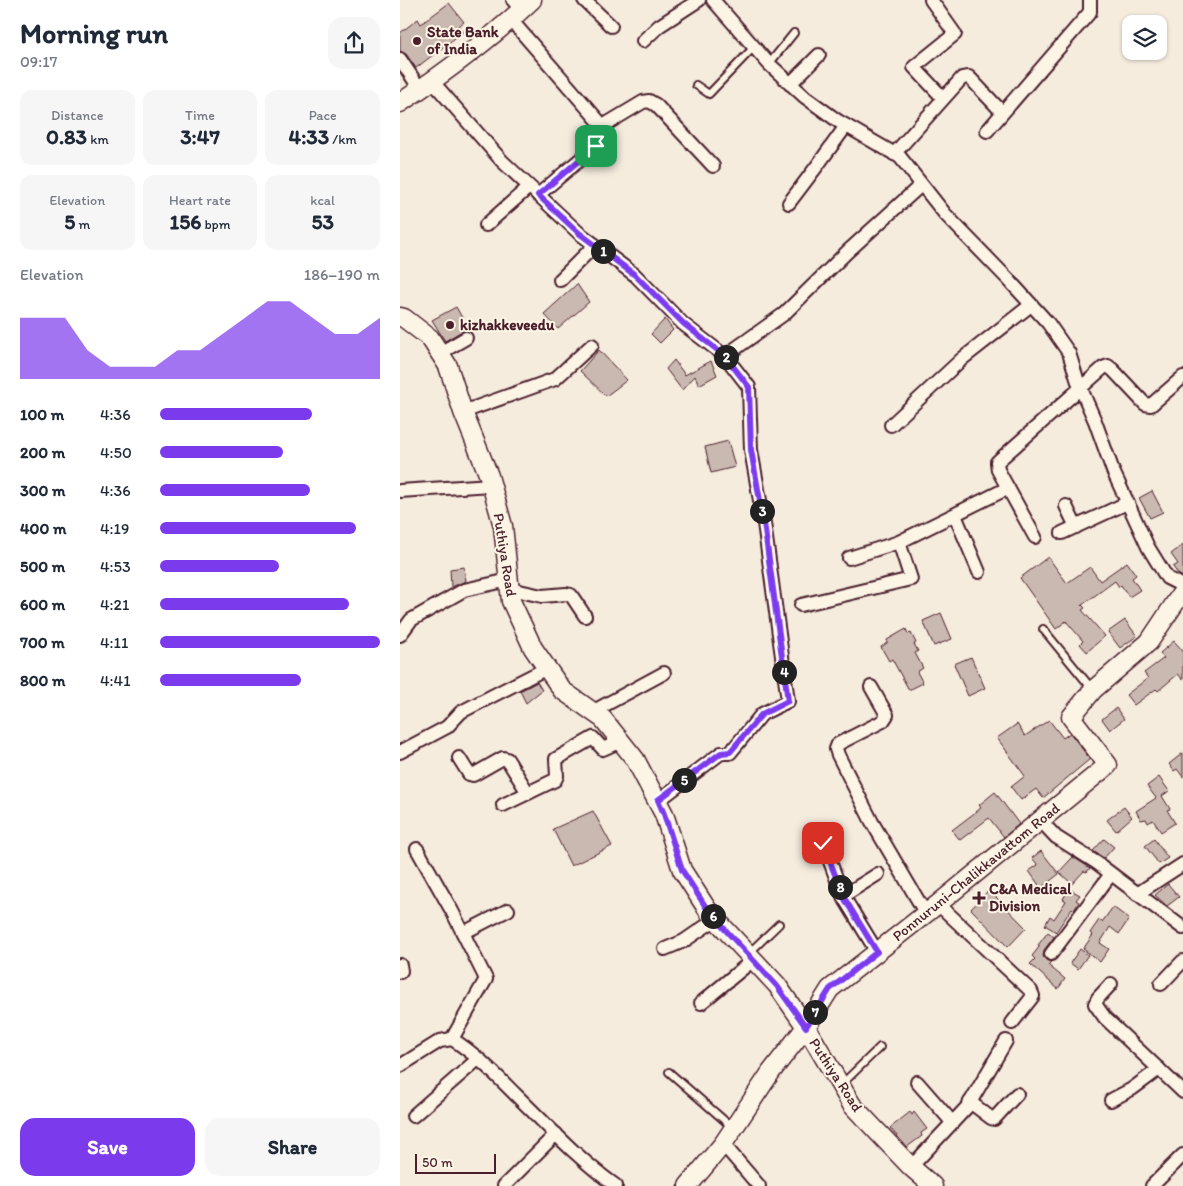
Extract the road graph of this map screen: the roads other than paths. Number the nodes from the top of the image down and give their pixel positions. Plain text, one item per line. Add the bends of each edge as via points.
1 (584, 0) edge
2 (699, 0) edge
3 (713, 0) edge
4 (931, 0) edge
5 (1090, 0) edge
6 (519, 8) edge
7 (611, 26) dead end
8 (794, 33) dead end
9 (643, 41) dead end
10 (754, 47) junction
11 (819, 55) dead end
12 (400, 59) edge
13 (769, 64) junction
14 (790, 84) junction
15 (696, 85) dead end
16 (426, 86) junction
17 (943, 98) junction
18 (400, 103) edge
19 (1002, 112) junction
20 (846, 126) junction
21 (987, 131) dead end
22 (596, 146) dead end
23 (894, 154) junction
24 (713, 166) dead end
25 (922, 185) junction
26 (534, 191) junction
27 (789, 203) dead end
28 (486, 225) dead end
29 (594, 245) junction
30 (560, 280) dead end
31 (1031, 305) junction
32 (400, 316) edge
33 (466, 338) dead end
34 (592, 345) dead end
35 (440, 353) junction
36 (725, 356) junction
37 (1183, 377) edge
38 (1080, 388) junction
39 (463, 412) junction
40 (890, 425) dead end
41 (492, 484) junction
42 (1008, 488) junction
43 (400, 491) edge
44 (1127, 503) junction
45 (1066, 506) dead end
46 (955, 515) junction
47 (1076, 527) junction
48 (1062, 533) dead end
49 (1035, 537) dead end
50 (899, 542) junction
51 (849, 558) dead end
52 (979, 572) dead end
53 (509, 584) junction
54 (1183, 586) edge
55 (1183, 591) edge
56 (801, 606) dead end
57 (585, 616) dead end
58 (1043, 629) dead end
59 (400, 635) edge
60 (547, 668) junction
61 (664, 672) dead end
62 (871, 687) dead end
63 (1093, 690) junction
64 (592, 712) junction
65 (620, 741) junction
66 (400, 752) edge
67 (459, 758) dead end
68 (528, 793) junction
69 (658, 800) junction
70 (503, 805) dead end
71 (1040, 820) junction
72 (823, 843) dead end
73 (417, 849) dead end
74 (1183, 864) edge
75 (878, 874) dead end
76 (1111, 874) junction
77 (1137, 894) junction
78 (843, 896) junction
79 (932, 909) junction
80 (508, 910) dead end
81 (716, 919) junction
82 (779, 924) dead end
83 (1183, 928) edge
84 (463, 933) junction
85 (665, 949) dead end
86 (877, 952) junction
87 (1051, 954) dead end
88 (750, 957) junction
89 (1183, 961) edge
90 (400, 965) edge
91 (400, 972) edge
92 (1111, 984) dead end
93 (1161, 984) dead end
94 (701, 1003) dead end
95 (1012, 1023) dead end
96 (806, 1027) junction
97 (452, 1039) junction
98 (1006, 1041) dead end
99 (880, 1047) dead end
100 (478, 1059) junction
101 (400, 1066) edge
102 (1159, 1069) junction
103 (669, 1072) dead end
104 (917, 1082) dead end
105 (840, 1086) junction
106 (1183, 1092) edge
107 (1017, 1094) dead end
108 (1111, 1100) dead end
109 (970, 1102) junction
110 (413, 1116) dead end
111 (952, 1122) junction
112 (734, 1128) junction
113 (556, 1134) junction
114 (723, 1144) junction
115 (1183, 1154) edge
116 (911, 1167) junction
117 (504, 1186) edge
118 (616, 1186) edge
119 (688, 1186) edge
120 (759, 1186) edge
121 (933, 1186) edge
122 (1152, 1186) edge

1 - 7 street
2 - 9 street via 659,26
3 - 10 street
4 - 17 street via 955,34 914,67
5 - 19 street via 1090,12
6 - 16 street
6 - 24 street via 604,126 649,101
8 - 13 lane
10 - 13 street
10 - 15 lane via 709,94
11 - 14 street
12 - 16 street
13 - 14 street
14 - 20 street
16 - 18 street
16 - 26 street
17 - 19 street via 962,78 969,77
17 - 23 street
19 - 21 street
20 - 23 street
20 - 27 street
22 - 26 street
23 - 25 street
25 - 31 street
25 - 36 street via 784,314
26 - 28 street
26 - 29 street
29 - 30 street
29 - 36 street via 635,275 684,324
31 - 38 street via 1069,353
31 - 40 street via 962,359
32 - 35 street, Puthiya Road via 430,338
33 - 35 street
34 - 39 street via 555,379
35 - 39 street, Puthiya Road via 448,366
36 - 69 street via 749,387 751,450 788,701 762,714 730,752 721,753
37 - 38 street via 1151,405 1145,404 1108,366
38 - 42 street via 997,462
38 - 44 street
39 - 41 street, Puthiya Road
41 - 43 street
41 - 53 street, Puthiya Road via 503,526
42 - 46 street
42 - 49 street
44 - 47 street
44 - 54 street via 1167,578
45 - 47 street
46 - 50 street
46 - 52 street
47 - 48 street
50 - 51 street
50 - 56 street via 912,579
53 - 57 street via 542,596 571,595
53 - 59 street via 464,590 411,620
53 - 60 street, Puthiya Road via 511,601 533,648
55 - 63 street, Ponnuruni-Chalikkavattom Road via 1149,642
58 - 63 lane
60 - 64 street, Puthiya Road via 562,690
60 - 66 street via 461,712 447,727
61 - 64 street
62 - 79 street via 887,716 883,722 838,744 836,749 872,822
63 - 71 street, Ponnuruni-Chalikkavattom Road via 1071,717 1108,765
64 - 65 street, Puthiya Road via 603,719
65 - 68 street via 603,749 593,738 556,759 555,780
65 - 69 street, Puthiya Road via 635,759
67 - 68 street via 473,775 502,758 507,759
68 - 70 street
69 - 81 street, Puthiya Road via 682,870
71 - 76 street via 1056,837
71 - 79 street, Ponnuruni-Chalikkavattom Road
72 - 78 street
73 - 84 street
74 - 77 street
75 - 78 street
76 - 77 street
76 - 87 street
77 - 83 street
78 - 86 street
79 - 86 street, Ponnuruni-Chalikkavattom Road
79 - 95 street via 1031,991 1033,996
80 - 84 street
81 - 85 street via 684,941
81 - 88 street, Puthiya Road
82 - 88 lane
84 - 97 street via 486,979
86 - 96 street, Ponnuruni-Chalikkavattom Road via 830,989
88 - 94 street
88 - 96 street, Puthiya Road via 777,986
89 - 93 street
90 - 91 street
92 - 102 street via 1095,1004 1105,1018
96 - 105 street, Puthiya Road
96 - 112 street, Ponnuruni-Chalikkavattom Road
97 - 100 street
97 - 101 street via 440,1041
98 - 109 street
99 - 105 lane
100 - 110 street
100 - 113 street
102 - 106 street
102 - 108 street
103 - 112 lane
104 - 111 street
105 - 116 street, Puthiya Road via 852,1106
107 - 109 street via 994,1119
109 - 111 street
111 - 116 street
112 - 114 street, Ponnuruni-Chalikkavattom Road
113 - 117 street
113 - 118 street
114 - 119 street, Ponnuruni-Chalikkavattom Road
114 - 120 street
115 - 122 street
116 - 121 street, Puthiya Road

